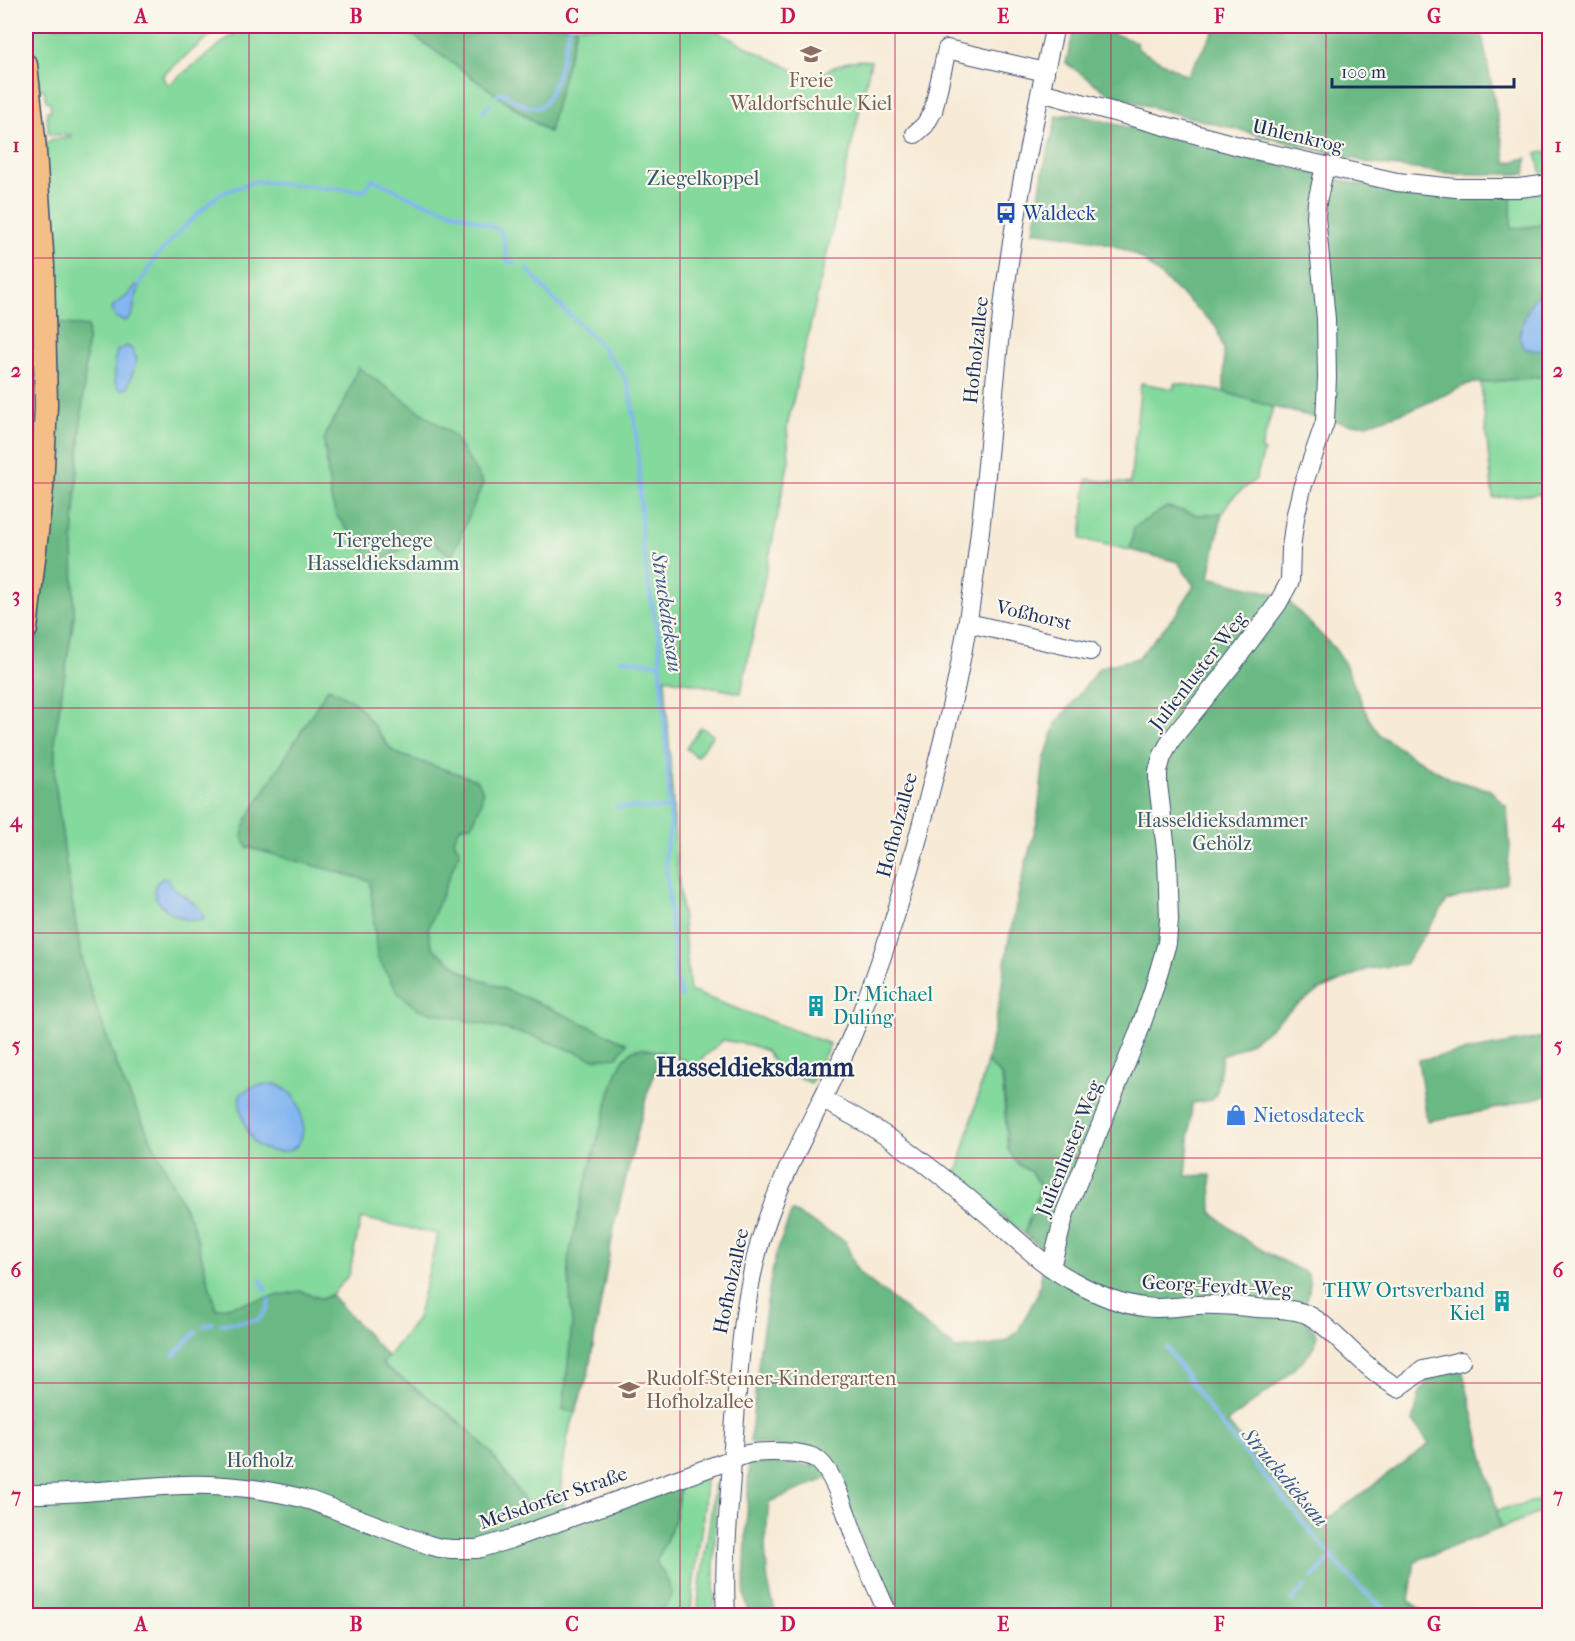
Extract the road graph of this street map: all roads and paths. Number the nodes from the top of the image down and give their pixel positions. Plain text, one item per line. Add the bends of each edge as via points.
1 (1055, 26) edge
2 (26, 65) edge
3 (1045, 72) junction
4 (1041, 92) junction
5 (915, 134) dead end
6 (1325, 166) junction
7 (31, 171) edge
8 (1550, 184) edge
9 (968, 623) junction
10 (26, 629) edge
11 (1090, 651) dead end
12 (822, 1100) junction
13 (1050, 1267) junction
14 (1461, 1361) dead end
15 (732, 1459) junction
16 (26, 1494) edge
17 (726, 1616) edge
18 (889, 1616) edge

1 - 3 street, Hofholzallee
2 - 7 main road
3 - 4 street, Hofholzallee
3 - 5 street via 947,49 933,111
4 - 6 street, Uhlenkrog
4 - 9 street, Hofholzallee via 1012,242
6 - 8 street, Uhlenkrog via 1397,182 1456,188
6 - 13 street, Julienluster Weg via 1316,217 1326,319 1325,422 1295,518 1290,581 1285,594 1171,740 1162,757 1158,783 1168,868 1167,943 1138,1034 1065,1213
7 - 10 main road via 43,266 46,405 42,488
9 - 11 street, Voßhorst
9 - 12 street, Hofholzallee via 948,720 899,906 851,1038
12 - 13 street, Georg-Feydt-Weg via 893,1140
12 - 15 street, Hofholzallee via 790,1165 758,1251 745,1312
13 - 14 street, Georg-Feydt-Weg via 1122,1303 1175,1308 1218,1305 1306,1314 1398,1388 1423,1370
15 - 16 street, Melsdorfer Straße via 477,1549 429,1545 312,1501 258,1490 185,1485
15 - 17 street, Hofholzallee via 724,1560
15 - 18 street, Melsdorfer Straße via 758,1452 806,1455 819,1460 831,1476

